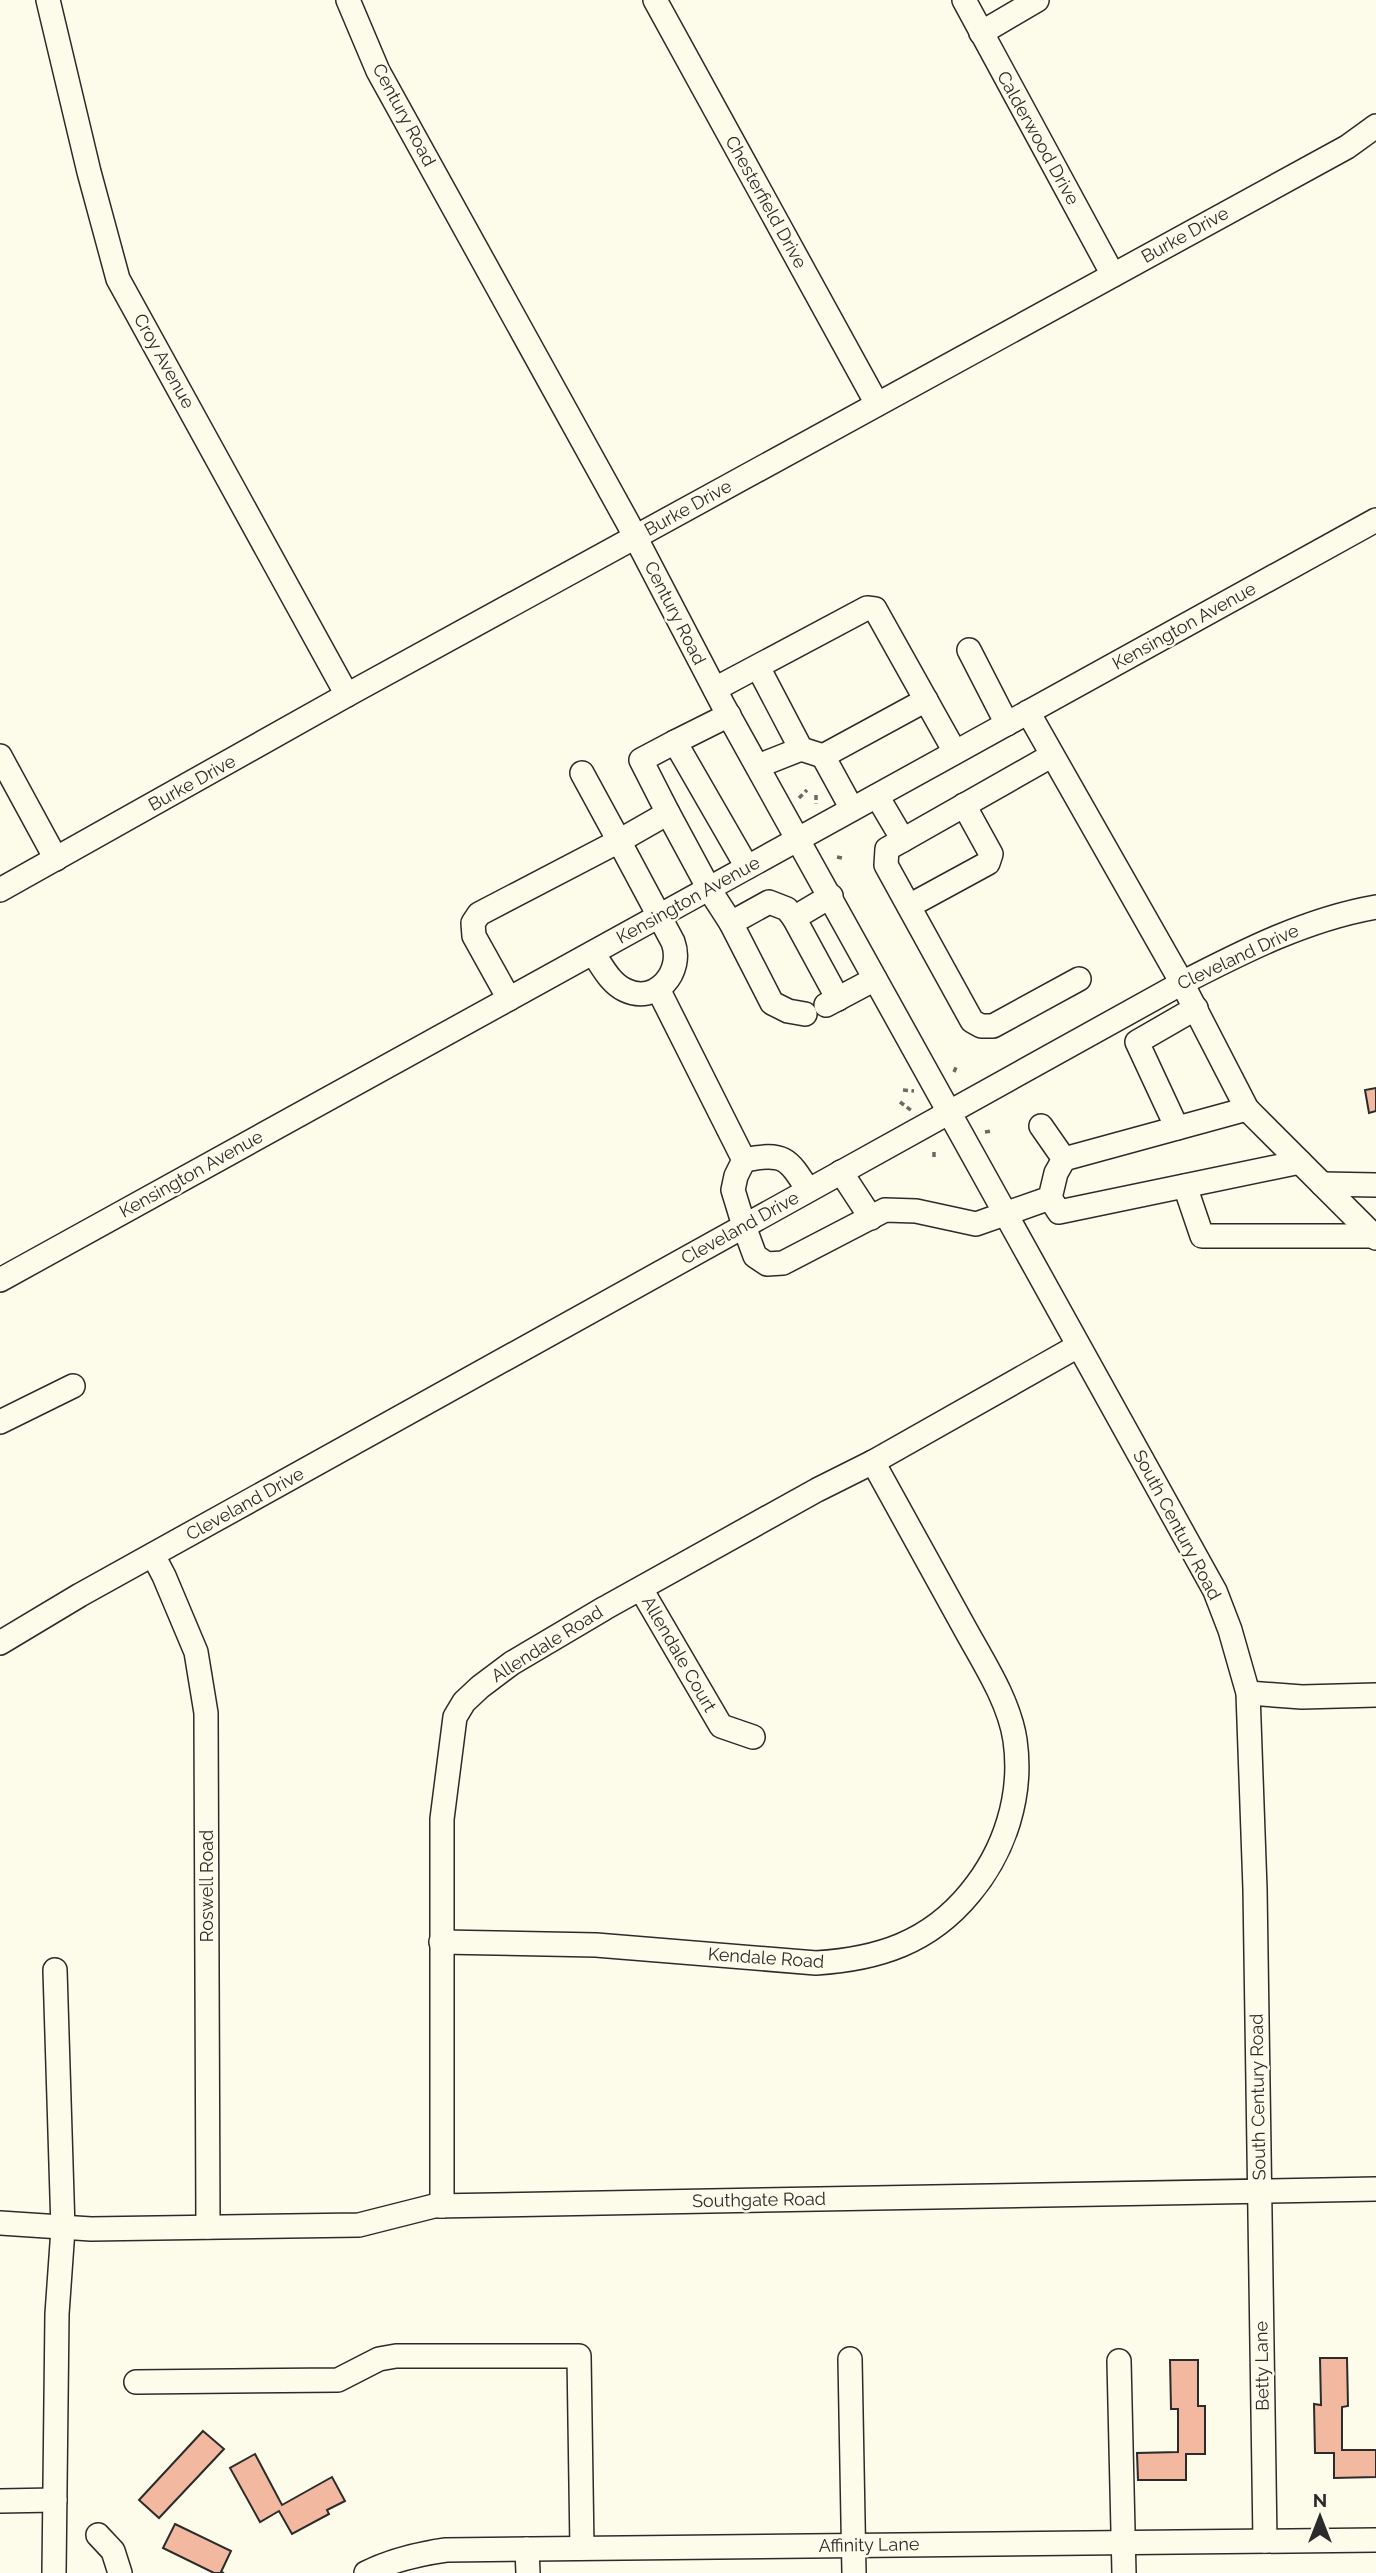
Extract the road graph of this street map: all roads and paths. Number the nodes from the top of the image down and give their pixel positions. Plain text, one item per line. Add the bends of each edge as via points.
1 (48, 0) edge
2 (348, 0) edge
3 (655, 0) edge
4 (964, 0) edge
5 (1037, 0) edge
6 (981, 33) junction
7 (1376, 126) edge
8 (1113, 275) junction
9 (877, 404) junction
10 (1376, 520) edge
11 (636, 536) junction
12 (969, 650) dead end
13 (758, 667) junction
14 (715, 689) junction
15 (347, 695) junction
16 (926, 700) junction
17 (1028, 712) junction
18 (729, 715) junction
19 (1007, 724) junction
20 (675, 742) junction
21 (955, 752) junction
22 (812, 753) junction
23 (0, 756) edge
24 (1051, 756) junction
25 (758, 766) junction
26 (582, 773) dead end
27 (807, 790) dead end
28 (816, 795) dead end
29 (877, 796) junction
30 (799, 798) dead end
31 (816, 804) dead end
32 (964, 805) junction
33 (852, 809) junction
34 (668, 813) junction
35 (798, 839) junction
36 (903, 840) junction
37 (619, 841) junction
38 (56, 859) junction
39 (747, 867) junction
40 (709, 888) junction
41 (0, 890) edge
42 (831, 896) junction
43 (909, 906) junction
44 (1376, 907) edge
45 (660, 915) junction
46 (794, 918) junction
47 (731, 923) junction
48 (593, 953) junction
49 (875, 979) junction
50 (1079, 979) dead end
51 (1182, 982) junction
52 (658, 989) junction
53 (509, 999) junction
54 (823, 1006) junction
55 (1196, 1009) junction
56 (957, 1065) dead end
57 (954, 1072) dead end
58 (903, 1090) dead end
59 (916, 1091) dead end
60 (900, 1102) dead end
61 (1247, 1108) junction
62 (912, 1111) dead end
63 (950, 1112) junction
64 (1041, 1126) dead end
65 (1177, 1128) junction
66 (992, 1131) dead end
67 (985, 1132) dead end
68 (934, 1149) dead end
69 (934, 1157) dead end
70 (1064, 1159) junction
71 (744, 1160) junction
72 (1300, 1162) junction
73 (841, 1172) junction
74 (1322, 1184) junction
75 (1376, 1185) edge
76 (1185, 1186) junction
77 (808, 1190) junction
78 (1050, 1198) junction
79 (1007, 1215) junction
80 (871, 1218) junction
81 (744, 1226) junction
82 (1375, 1237) edge
83 (0, 1280) edge
84 (1078, 1346) junction
85 (73, 1386) dead end
86 (0, 1422) edge
87 (873, 1462) junction
88 (153, 1555) junction
89 (641, 1589) junction
90 (0, 1643) edge
91 (1248, 1693) junction
92 (1376, 1695) edge
93 (753, 1737) dead end
94 (442, 1942) junction
95 (55, 1970) dead end
96 (1376, 2189) edge
97 (1259, 2191) junction
98 (442, 2206) junction
99 (0, 2223) edge
100 (208, 2227) junction
101 (62, 2229) junction
102 (850, 2359) dead end
103 (1119, 2361) dead end
104 (136, 2382) dead end
105 (55, 2500) junction
106 (0, 2501) edge
107 (98, 2535) dead end
108 (1376, 2540) edge
109 (1265, 2541) junction
110 (1123, 2542) junction
111 (853, 2545) junction
112 (582, 2548) junction
113 (527, 2549) junction
114 (54, 2573) edge
115 (120, 2573) edge
116 (366, 2573) edge
117 (528, 2573) edge
118 (854, 2573) edge
119 (1124, 2573) edge

1 - 15 street, Croy Avenue via 118,279
2 - 11 street, Century Road via 378,71
3 - 9 street, Chesterfield Drive
4 - 6 street, Calderwood Drive
5 - 6 street
6 - 8 street, Calderwood Drive
7 - 8 street, Burke Drive via 1347,147
8 - 9 street, Burke Drive
9 - 11 street, Burke Drive
10 - 17 street, Kensington Avenue
11 - 14 street, Century Road
11 - 15 street, Burke Drive
12 - 19 street
13 - 14 street
13 - 16 street via 867,608 875,609
13 - 22 street
14 - 18 street, Century Road
15 - 38 street, Burke Drive
16 - 21 street
16 - 22 street
17 - 19 street, Kensington Avenue
17 - 24 street
18 - 20 street
18 - 25 street, Century Road
19 - 21 street, Kensington Avenue
20 - 34 street via 641,760
20 - 39 street
21 - 29 street, Kensington Avenue
22 - 25 street
22 - 33 street
23 - 38 street
24 - 32 street
24 - 51 street
25 - 35 street, Century Road
26 - 37 street
27 - 30 path
28 - 31 path
29 - 33 street, Kensington Avenue
29 - 36 street
32 - 36 street
32 - 43 street via 991,854 988,863
33 - 35 street, Kensington Avenue
34 - 37 street
34 - 40 street
35 - 39 street, Kensington Avenue
35 - 42 street, Century Road
36 - 43 street via 887,849 886,856
37 - 45 street
37 - 53 street via 479,914 473,923 474,936
38 - 41 street, Burke Drive
39 - 40 street, Kensington Avenue
40 - 45 street, Kensington Avenue
40 - 47 street
42 - 46 street
42 - 49 street, Century Road
43 - 50 street via 972,1021 981,1026 993,1026
44 - 51 street, Cleveland Drive via 1298,929
45 - 48 street, Kensington Avenue
45 - 52 street via 677,958 672,974
46 - 47 street via 787,909 769,902
46 - 54 street
47 - 54 street via 772,1003 788,1011
48 - 52 street via 622,989 642,994
48 - 53 street, Kensington Avenue
49 - 54 street
49 - 63 street, Century Road
51 - 55 street
51 - 63 street, Cleveland Drive
52 - 71 street
53 - 83 street, Kensington Avenue
55 - 61 street
55 - 65 street via 1138,1042
56 - 57 path
58 - 59 path
60 - 62 path
61 - 65 street
61 - 72 street
63 - 73 street, Cleveland Drive
63 - 79 street, South Century Road
64 - 70 street
65 - 70 street
66 - 67 path
68 - 69 path
70 - 78 street
71 - 77 street via 780,1158 792,1164
71 - 81 street via 733,1190
72 - 74 street
72 - 76 street
73 - 77 street, Cleveland Drive
73 - 80 street
74 - 75 street
74 - 82 street
76 - 78 street via 1059,1212
76 - 82 street via 1202,1236
77 - 81 street, Cleveland Drive
78 - 79 street
79 - 80 street via 976,1224 916,1211 885,1210
79 - 84 street, South Century Road
80 - 81 street via 783,1263 767,1264 755,1256
81 - 88 street, Cleveland Drive
84 - 87 street, Allendale Road
84 - 91 street, South Century Road via 1215,1591
85 - 86 street
87 - 89 street, Allendale Road
87 - 94 street, Kendale Road via 1000,1696 1015,1739 1017,1766 1010,1819 998,1851 963,1902 912,1941 852,1961 816,1963 596,1945
88 - 90 street, Cleveland Drive
88 - 100 street, Roswell Road via 196,1652 206,1713
89 - 93 street, Allendale Court via 721,1726
89 - 94 street, Allendale Road via 513,1663 480,1687 455,1717 442,1819
91 - 92 street via 1302,1698
91 - 97 street, South Century Road
94 - 98 street, Allendale Road
95 - 101 street
96 - 97 street, Southgate Road
97 - 98 street, Southgate Road
97 - 109 street, Betty Lane
98 - 100 street, Southgate Road via 359,2225
99 - 101 street, Southgate Road
100 - 101 street, Southgate Road
101 - 105 street
102 - 111 street
103 - 110 street
104 - 112 street via 338,2380 379,2359 396,2356 579,2356
105 - 106 street
105 - 114 street
107 - 115 street via 113,2551
108 - 109 street, Affinity Lane
109 - 110 street, Affinity Lane
110 - 111 street, Affinity Lane
110 - 119 street
111 - 112 street, Affinity Lane
111 - 118 street
112 - 113 street, Affinity Lane
113 - 116 street, Affinity Lane via 446,2550 413,2555
113 - 117 street

